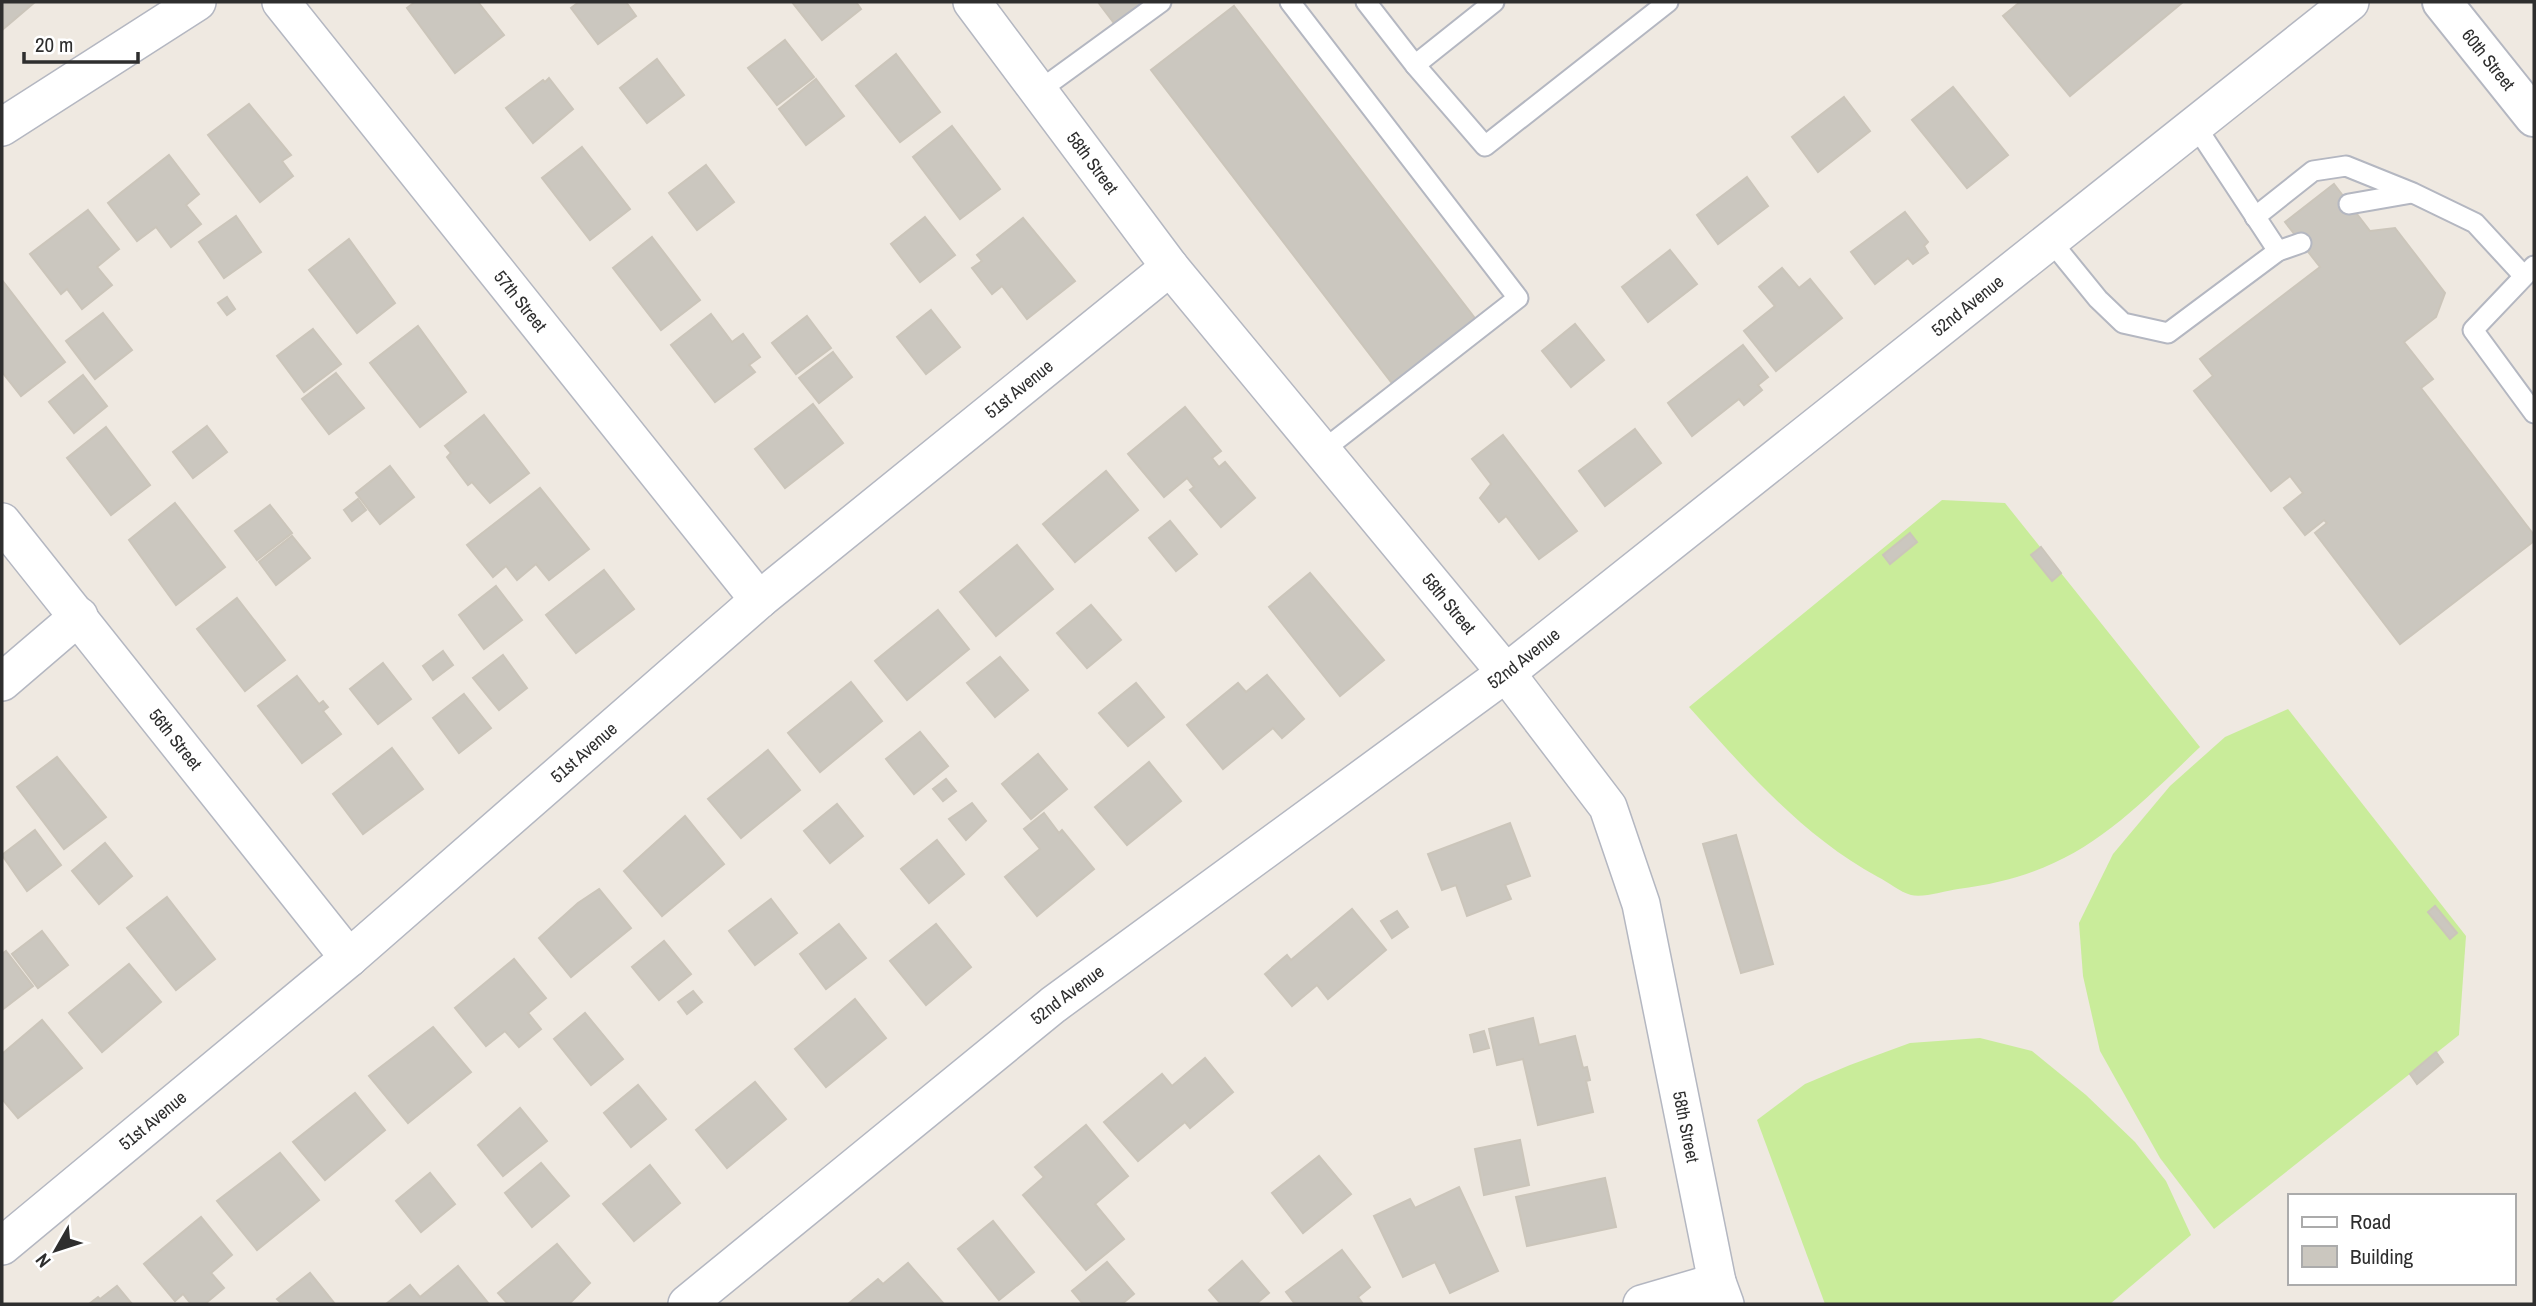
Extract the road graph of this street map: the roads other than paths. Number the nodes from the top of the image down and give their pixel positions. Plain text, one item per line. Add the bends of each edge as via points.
1 (197, 2) edge
2 (281, 2) edge
3 (972, 2) edge
4 (1161, 2) edge
5 (1290, 2) edge
6 (1366, 2) edge
7 (1494, 2) edge
8 (1668, 2) edge
9 (2350, 2) edge
10 (2442, 2) edge
11 (1415, 65) junction
12 (1040, 90) junction
13 (2534, 117) edge
14 (2195, 125) junction
15 (2, 127) edge
16 (2413, 193) junction
17 (2349, 204) dead end
18 (2255, 217) junction
19 (2050, 240) junction
20 (2301, 243) dead end
21 (2278, 251) junction
22 (1170, 267) junction
23 (2529, 270) edge
24 (2534, 412) edge
25 (1322, 451) junction
26 (2, 522) edge
27 (759, 600) junction
28 (79, 616) junction
29 (1506, 673) junction
30 (2, 682) edge
31 (349, 958) junction
32 (2, 1246) edge
33 (1721, 1293) edge
34 (687, 1304) edge
35 (1643, 1304) edge

1 - 15 street
2 - 27 street, 57th Street
3 - 12 street, 58th Street
4 - 12 lane
5 - 25 lane via 1518,298
6 - 11 lane
7 - 11 lane
8 - 11 lane via 1485,146
9 - 14 street, 52nd Avenue
10 - 13 street, 60th Street
12 - 22 street, 58th Street
14 - 18 lane
14 - 19 street, 52nd Avenue
16 - 17 lane
16 - 18 lane via 2346,166 2313,172
16 - 23 lane via 2475,223
18 - 21 lane
19 - 21 lane via 2123,323 2168,333
19 - 29 street, 52nd Avenue
20 - 21 lane
22 - 25 street, 58th Street
22 - 27 street, 51st Avenue
23 - 24 lane via 2473,330
25 - 29 street, 58th Street
26 - 28 street, 56th Street
27 - 31 street, 51st Avenue
28 - 30 street
28 - 31 street, 56th Street
29 - 33 street, 58th Street via 1608,807 1641,904
29 - 34 street, 52nd Avenue via 1053,1005
31 - 32 street, 51st Avenue
33 - 35 street

